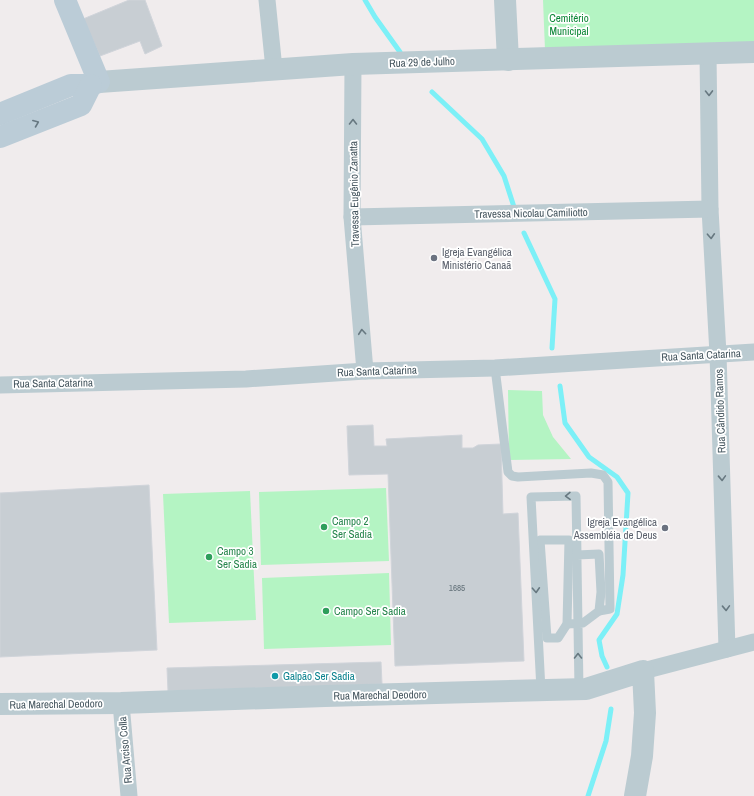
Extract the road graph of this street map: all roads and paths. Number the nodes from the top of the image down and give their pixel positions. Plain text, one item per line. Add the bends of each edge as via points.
1 (65, 0) edge
2 (267, 0) edge
3 (505, 0) edge
4 (754, 52) edge
5 (708, 54) junction
6 (508, 60) junction
7 (353, 64) junction
8 (274, 69) junction
9 (95, 84) junction
10 (0, 114) edge
11 (0, 137) edge
12 (710, 209) junction
13 (352, 217) junction
14 (754, 352) edge
15 (718, 354) junction
16 (496, 368) junction
17 (365, 371) junction
18 (0, 385) edge
19 (577, 554) junction
20 (599, 611) junction
21 (578, 623) junction
22 (567, 624) junction
23 (754, 642) edge
24 (727, 649) junction
25 (643, 671) junction
26 (578, 689) junction
27 (540, 691) junction
28 (121, 703) junction
29 (0, 704) edge
30 (129, 796) edge
31 (636, 796) edge

1 - 9 main road
2 - 8 street
3 - 6 street
4 - 5 street, Rua 29 de Julho
5 - 6 street, Rua 29 de Julho
5 -> 12 street, Rua Cândido Ramos
6 - 7 street, Rua 29 de Julho
7 - 8 street, Rua 29 de Julho
13 -> 7 street, Travessa Eugênio Zanatta
8 - 9 street, Rua 29 de Julho
9 - 10 main road, Rua 29 de Julho via 71,85
11 -> 9 main road via 81,105
12 - 13 street, Travessa Nicolau Camiliotto
12 -> 15 street, Rua Cândido Ramos
17 -> 13 street, Travessa Eugênio Zanatta
14 - 15 street, Rua Santa Catarina
15 - 16 street, Rua Santa Catarina
15 -> 24 street, Rua Cândido Ramos
16 - 17 street, Rua Santa Catarina
16 - 20 lane via 508,472 518,477 591,473 602,475 608,482 610,609
17 - 18 street, Rua Santa Catarina via 246,379
19 - 20 lane via 599,554
19 - 21 lane
19 -> 27 lane via 576,496 531,497
20 - 21 lane via 583,623
21 - 22 lane
26 -> 21 lane
22 - 22 lane via 569,540 540,540 547,638 558,638
23 - 24 street, Rua Marechal Deodoro
24 - 25 street, Rua Marechal Deodoro
25 - 26 street, Rua Marechal Deodoro via 586,689
25 - 31 street via 645,713
26 - 27 street, Rua Marechal Deodoro
27 - 28 street, Rua Marechal Deodoro
28 - 29 street, Rua Marechal Deodoro
28 - 30 street, Rua Arciso Colla

